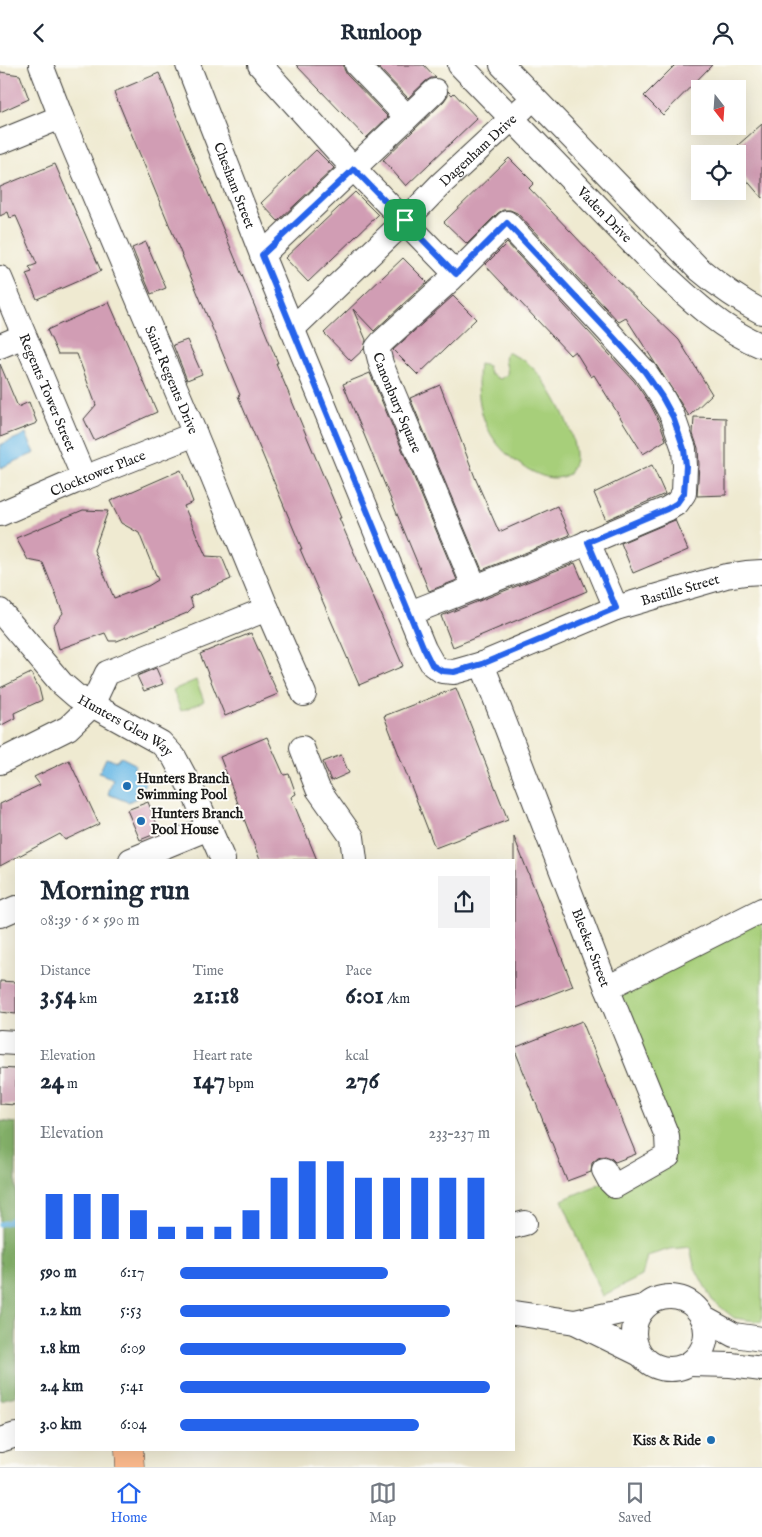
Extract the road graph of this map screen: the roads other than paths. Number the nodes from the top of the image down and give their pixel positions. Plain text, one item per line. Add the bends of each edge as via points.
1 (41, 65) edge
2 (188, 65) edge
3 (260, 65) edge
4 (357, 65) edge
5 (460, 65) edge
6 (502, 65) edge
7 (436, 91) dead end
8 (534, 98) junction
9 (61, 117) junction
10 (407, 117) junction
11 (511, 118) junction
12 (0, 142) edge
13 (354, 169) junction
14 (405, 220) junction
15 (262, 255) junction
16 (456, 274) junction
17 (0, 279) edge
18 (762, 312) edge
19 (292, 329) junction
20 (24, 336) junction
21 (0, 345) edge
22 (762, 345) edge
23 (195, 434) junction
24 (84, 478) junction
25 (0, 514) edge
26 (588, 542) junction
27 (762, 572) edge
28 (475, 588) junction
29 (616, 608) junction
30 (266, 609) junction
31 (0, 611) edge
32 (410, 613) junction
33 (482, 664) junction
34 (432, 665) joint
35 (304, 694) dead end
36 (92, 705) junction
37 (302, 748) dead end
38 (0, 762) edge
39 (208, 828) junction
40 (133, 859) edge
41 (222, 859) edge
42 (355, 859) edge
43 (15, 908) edge
44 (762, 910) edge
45 (0, 915) edge
46 (607, 988) junction
47 (0, 1042) edge
48 (15, 1043) edge
49 (604, 1170) dead end
50 (644, 1307) junction
51 (515, 1313) edge
52 (704, 1318) junction
53 (575, 1322) junction
54 (762, 1339) edge
55 (640, 1354) junction
56 (690, 1364) junction
57 (759, 1371) edge
58 (15, 1435) edge
59 (0, 1440) edge
60 (129, 1451) edge
61 (130, 1467) edge

1 - 9 street, Saint Regents Drive
2 - 15 street, Chesham Street
3 - 13 street
4 - 10 street
5 - 11 street, Vaden Drive
6 - 8 street
7 - 10 street
8 - 11 street, Dagenham Drive
8 - 18 street via 699,269 744,303
9 - 12 street
9 - 23 street, Saint Regents Drive
10 - 13 street
11 - 14 street, Dagenham Drive
11 - 22 street, Vaden Drive via 703,311
13 - 14 street
13 - 15 street
14 - 16 street
14 - 19 street, Dagenham Drive
15 - 19 street, Chesham Street
16 - 26 street, Canonbury Square via 507,223 645,372 673,417 684,449 684,493 667,509
16 - 28 street, Canonbury Square via 377,348
17 - 20 street, Regents Tower Street
19 - 32 street, Chesham Street
20 - 21 street
20 - 24 street, Regents Tower Street
23 - 24 street, Clocktower Place
23 - 30 street, Saint Regents Drive
24 - 25 street, Clocktower Place
26 - 28 street, Canonbury Square
26 - 29 street
27 - 29 street, Bastille Street via 726,576
28 - 32 street, Canonbury Square
29 - 33 street, Bastille Street
30 - 35 street, Saint Regents Drive
30 - 36 street via 107,673
31 - 36 street, Hunters Glen Way via 60,683
32 - 34 street, Chesham Street
33 - 34 street, Bastille Street via 454,672 442,671
33 - 46 street, Bleeker Street
36 - 38 street via 68,728
36 - 39 street, Hunters Glen Way via 161,743 174,757
37 - 42 street via 318,789 352,837
39 - 40 street
39 - 41 street, Hunters Glen Way
43 - 45 street
44 - 46 street
46 - 49 street, Bleeker Street via 667,1136 668,1156 615,1186
47 - 48 street
50 - 52 street via 665,1296 676,1297 688,1301
50 - 53 street
50 - 55 street via 633,1328
51 - 53 street
52 - 54 street via 734,1335
52 - 56 street via 706,1341 701,1353
53 - 55 street
55 - 56 street via 657,1367 670,1369
56 - 57 street via 731,1365
58 - 59 street
60 - 61 highway

